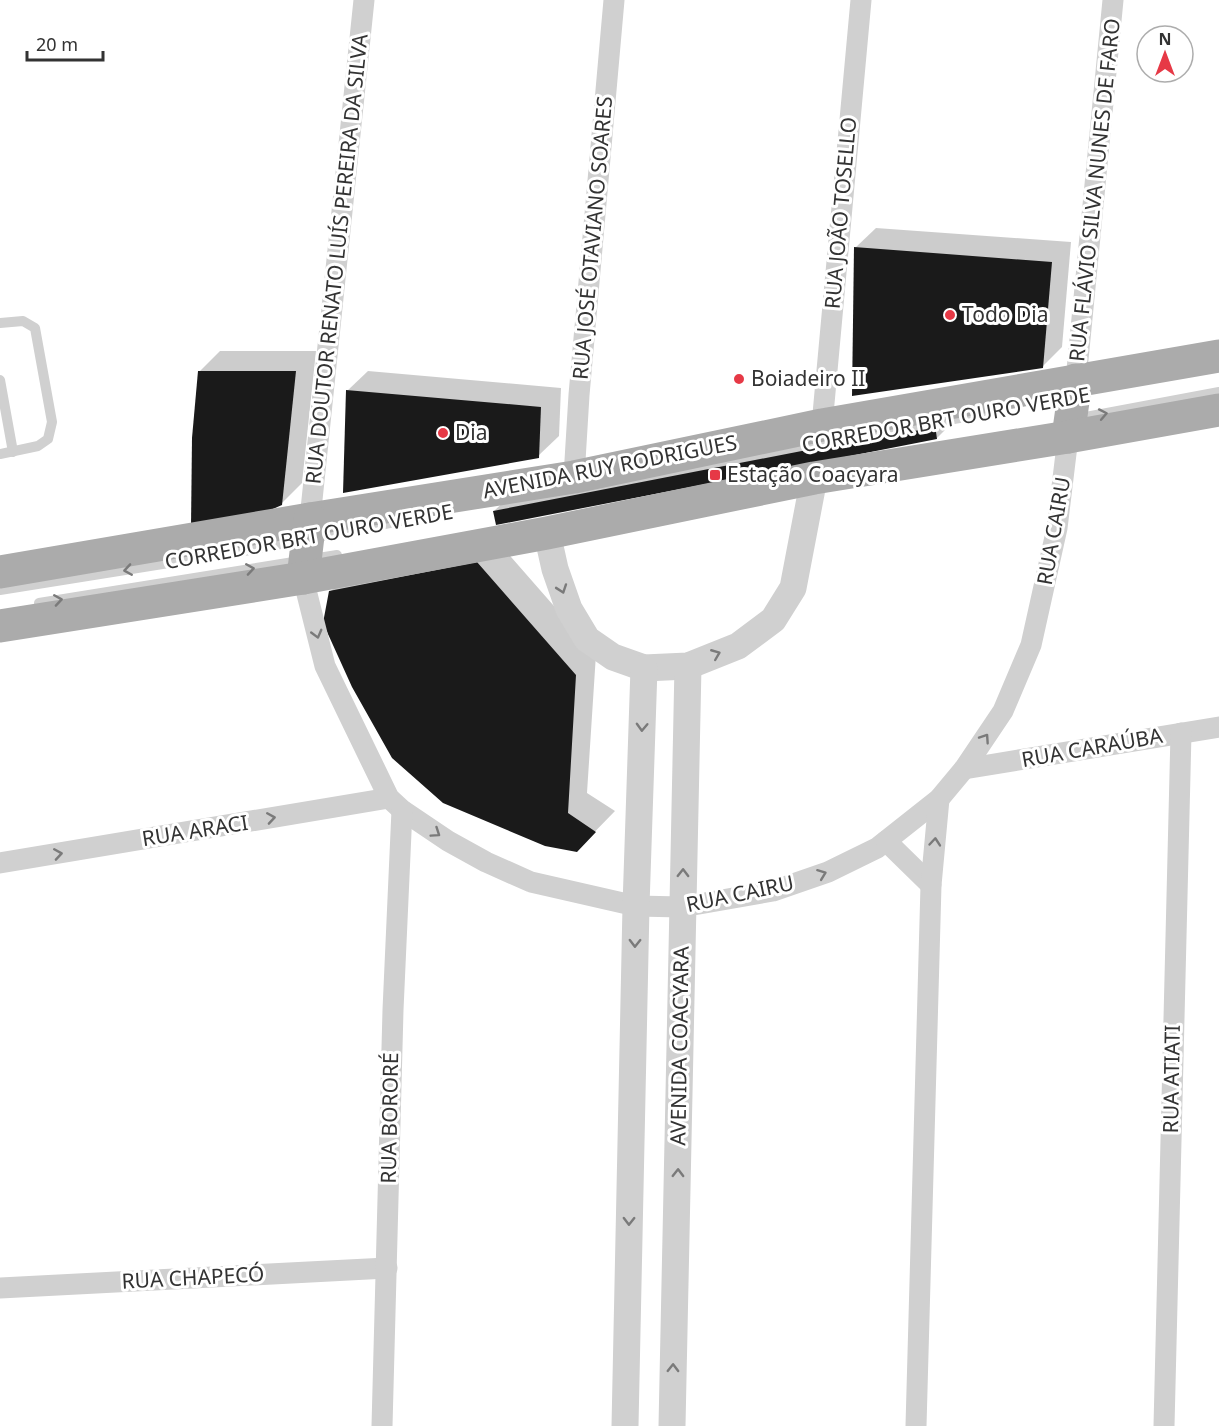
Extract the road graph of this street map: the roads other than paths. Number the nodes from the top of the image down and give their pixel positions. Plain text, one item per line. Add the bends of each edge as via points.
1 (364, 0) edge
2 (614, 0) edge
3 (861, 0) edge
4 (1113, 0) edge
5 (0, 323) edge
6 (1219, 356) edge
7 (0, 380) edge
8 (1219, 392) edge
9 (1016, 408) dead end
10 (1071, 408) junction
11 (1219, 410) edge
12 (822, 425) junction
13 (795, 447) dead end
14 (13, 452) junction
15 (897, 453) dead end
16 (0, 454) edge
17 (656, 471) dead end
18 (814, 478) junction
19 (563, 484) junction
20 (653, 500) dead end
21 (423, 517) dead end
22 (547, 533) junction
23 (306, 549) junction
24 (347, 554) dead end
25 (0, 572) edge
26 (0, 590) edge
27 (11, 616) edge
28 (688, 666) junction
29 (644, 668) junction
30 (1219, 727) edge
31 (1181, 733) junction
32 (964, 769) junction
33 (939, 800) junction
34 (396, 804) junction
35 (886, 841) junction
36 (0, 863) edge
37 (931, 885) junction
38 (636, 906) junction
39 (682, 907) junction
40 (387, 1269) junction
41 (0, 1288) edge
42 (382, 1426) edge
43 (625, 1426) edge
44 (672, 1426) edge
45 (916, 1426) edge
46 (1164, 1426) edge

1 - 23 street, RUA DOUTOR RENATO LUÍS PEREIRA DA SILVA
2 - 19 street, RUA JOSÉ OTAVIANO SOARES via 581,372
3 - 12 street, RUA JOÃO TOSELLO
4 - 10 street, RUA FLÁVIO SILVA NUNES DE FARO
5 - 14 lane via 23,321 35,328 52,422 48,439 38,446
6 - 10 main road, AVENIDA RUY RODRIGUES
7 - 14 lane
10 -> 8 lane, CORREDOR BRT OURO VERDE
9 - 13 lane, CORREDOR BRT OURO VERDE
10 - 11 main road, AVENIDA RUY RODRIGUES
10 - 12 main road, AVENIDA RUY RODRIGUES
10 - 18 main road, AVENIDA RUY RODRIGUES
32 -> 10 street, RUA CAIRU via 1003,711 1031,645 1057,528
12 - 19 main road, AVENIDA RUY RODRIGUES
14 - 16 lane
15 - 20 lane, CORREDOR BRT OURO VERDE
17 - 19 lane
18 - 22 main road, AVENIDA RUY RODRIGUES
28 -> 18 street via 738,646 773,620 793,588
19 - 23 main road, AVENIDA RUY RODRIGUES
21 - 23 lane, CORREDOR BRT OURO VERDE
22 - 23 main road, AVENIDA RUY RODRIGUES
22 -> 29 street via 569,609 587,639 613,657
23 - 24 lane, CORREDOR BRT OURO VERDE
23 - 25 main road, AVENIDA RUY RODRIGUES
23 -> 26 lane, CORREDOR BRT OURO VERDE
27 -> 23 main road, AVENIDA RUY RODRIGUES
23 -> 34 street via 325,666
28 - 29 street
39 -> 28 street, AVENIDA COACYARA
29 -> 38 street
30 - 31 street, RUA CARAÚBA
31 - 32 street, RUA CARAÚBA
31 - 46 street, RUA ATIATI
32 - 33 street, RUA CAIRU
33 - 35 street, RUA CAIRU
37 -> 33 street
36 -> 34 street, RUA ARACI
34 -> 38 street, RUA CAIRU via 448,841 531,882
34 - 40 street, RUA BORORÉ
35 - 37 street
39 -> 35 street, RUA CAIRU via 773,891 828,872
37 - 45 street
38 - 39 street, RUA CAIRU
38 -> 43 street
44 -> 39 street, AVENIDA COACYARA
40 - 41 street, RUA CHAPECÓ
40 - 42 street, RUA BORORÉ

